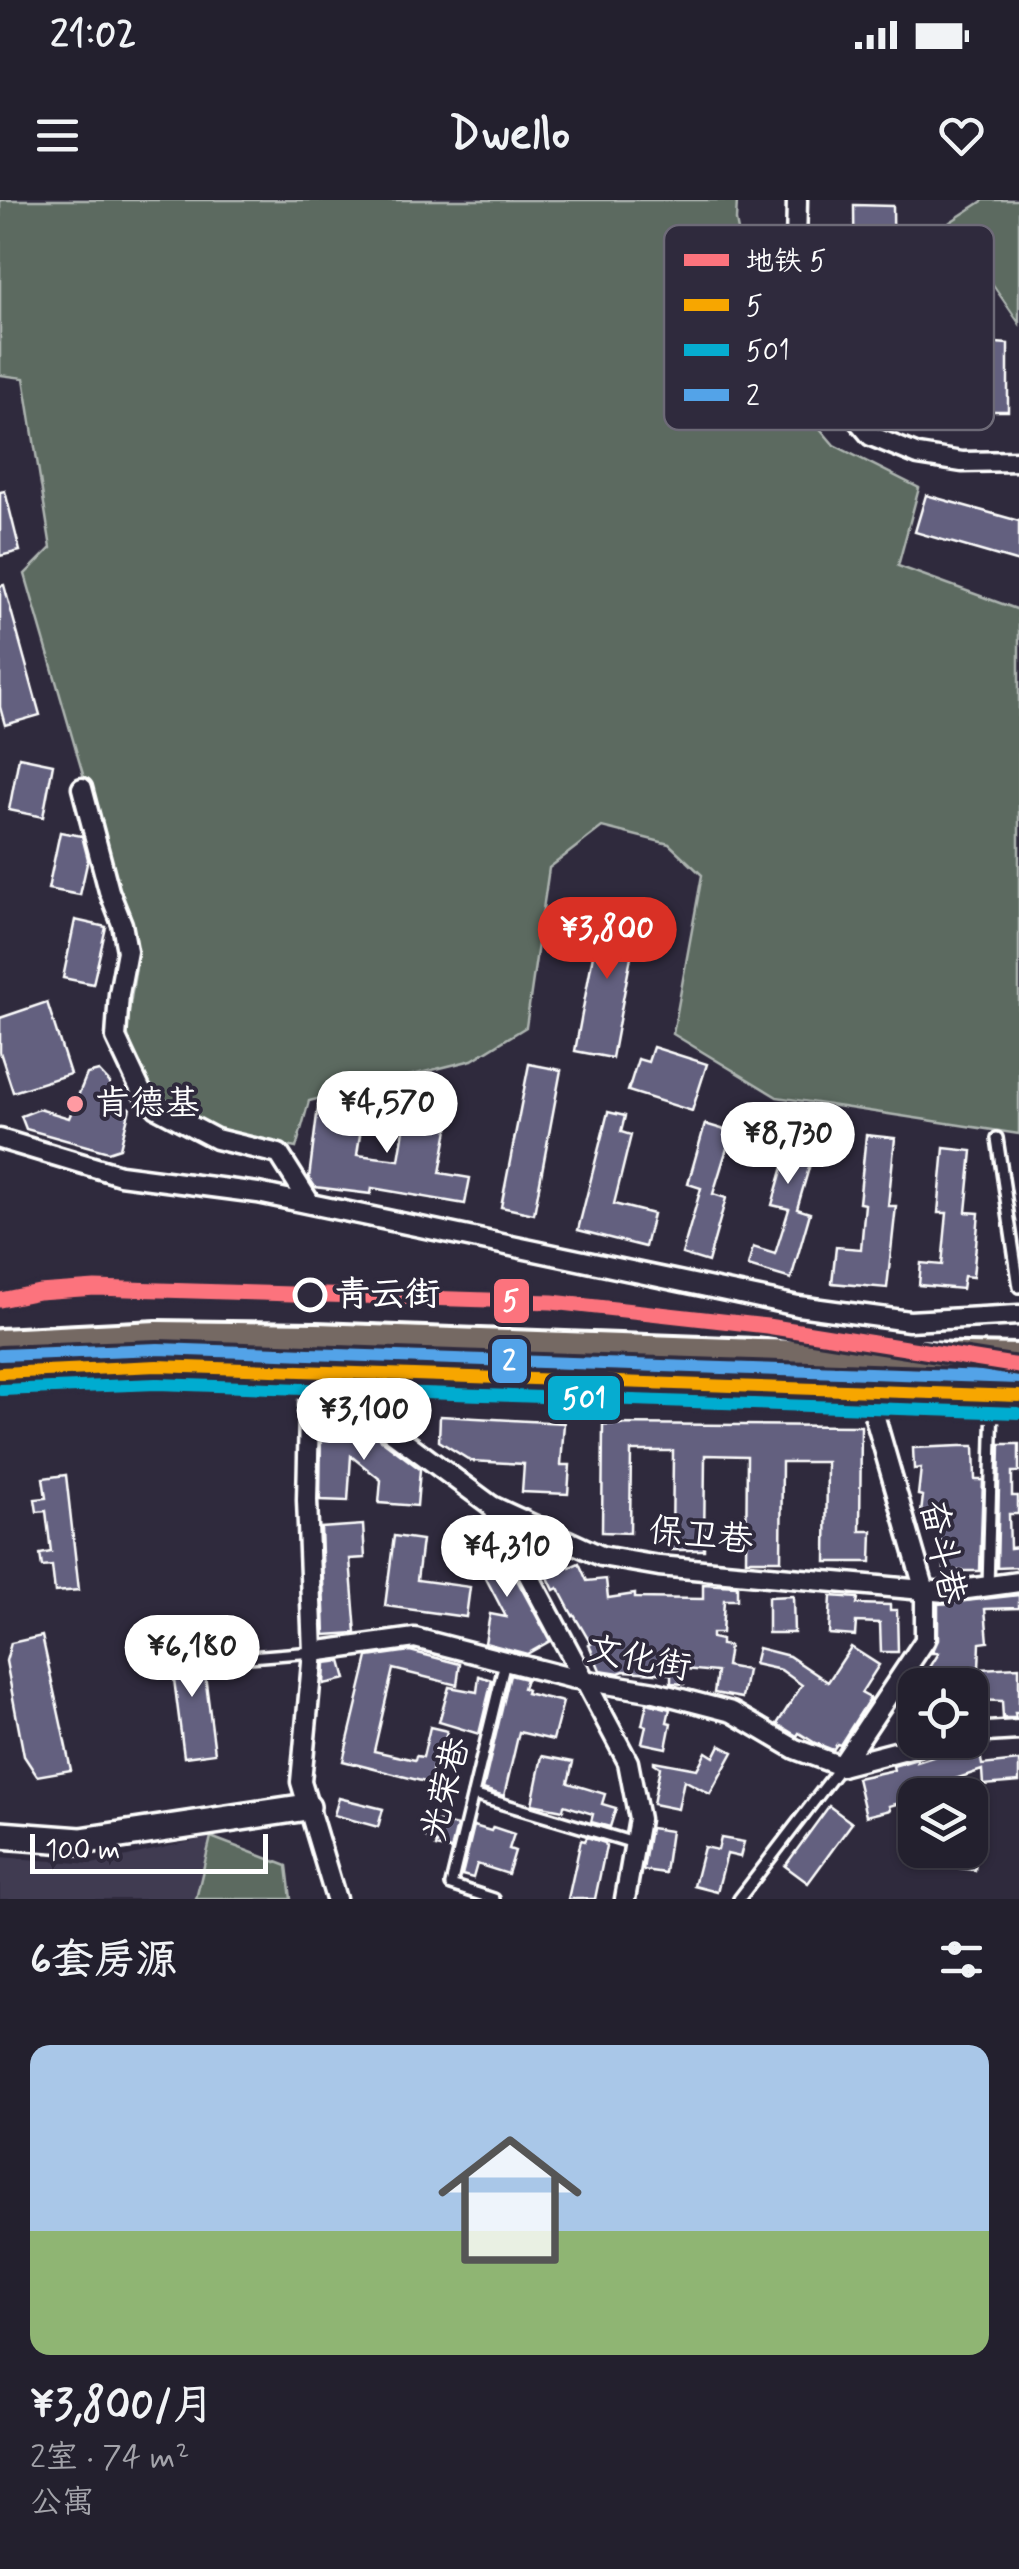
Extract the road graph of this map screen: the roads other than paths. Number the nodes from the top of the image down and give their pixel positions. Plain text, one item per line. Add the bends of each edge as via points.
1 (797, 200) edge
2 (796, 225) edge
3 (866, 430) edge
4 (1019, 461) edge
5 (82, 788) dead end
6 (997, 1138) dead end
7 (0, 1139) edge
8 (310, 1203) junction
9 (1019, 1287) edge
10 (1019, 1314) edge
11 (0, 1345) edge
12 (1019, 1360) edge
13 (310, 1371) junction
14 (0, 1373) edge
15 (867, 1390) junction
16 (1006, 1395) edge
17 (492, 1506) junction
18 (1019, 1582) edge
19 (988, 1587) junction
20 (925, 1590) junction
21 (314, 1652) junction
22 (236, 1658) dead end
23 (505, 1662) junction
24 (584, 1681) junction
25 (1019, 1730) edge
26 (988, 1731) edge
27 (898, 1751) edge
28 (841, 1766) junction
29 (473, 1795) junction
30 (307, 1807) junction
31 (0, 1835) edge
32 (634, 1843) junction
33 (336, 1899) edge
34 (494, 1899) edge
35 (625, 1899) edge
36 (738, 1899) edge

1 - 2 street
3 - 4 street via 918,455
5 - 8 street via 127,952 116,1038 141,1091 157,1108 216,1139 279,1154
6 - 9 lane
7 - 8 street via 120,1174
8 - 10 street via 860,1316 909,1321
11 - 12 main road via 157,1337 316,1339
13 - 14 main road via 157,1366
13 - 15 main road
13 - 17 street, 保卫巷
13 - 21 street
15 - 16 main road
15 - 20 street, 奋斗巷
16 - 19 lane
17 - 20 street, 保卫巷 via 601,1556
17 - 24 street
18 - 19 street, 保卫巷
19 - 20 street, 保卫巷
20 - 28 street, 奋斗巷 via 925,1640
21 - 22 lane
21 - 23 street, 文化街 via 414,1638
21 - 30 street via 302,1782
23 - 24 street, 文化街
23 - 29 lane, 光荣巷
24 - 28 street, 文化街 via 732,1712
24 - 32 street via 628,1762 638,1819
25 - 26 street
27 - 28 street
28 - 36 lane
29 - 32 lane
29 - 34 lane, 光荣巷 via 450,1885
30 - 31 street via 81,1841
30 - 33 street
32 - 35 street

